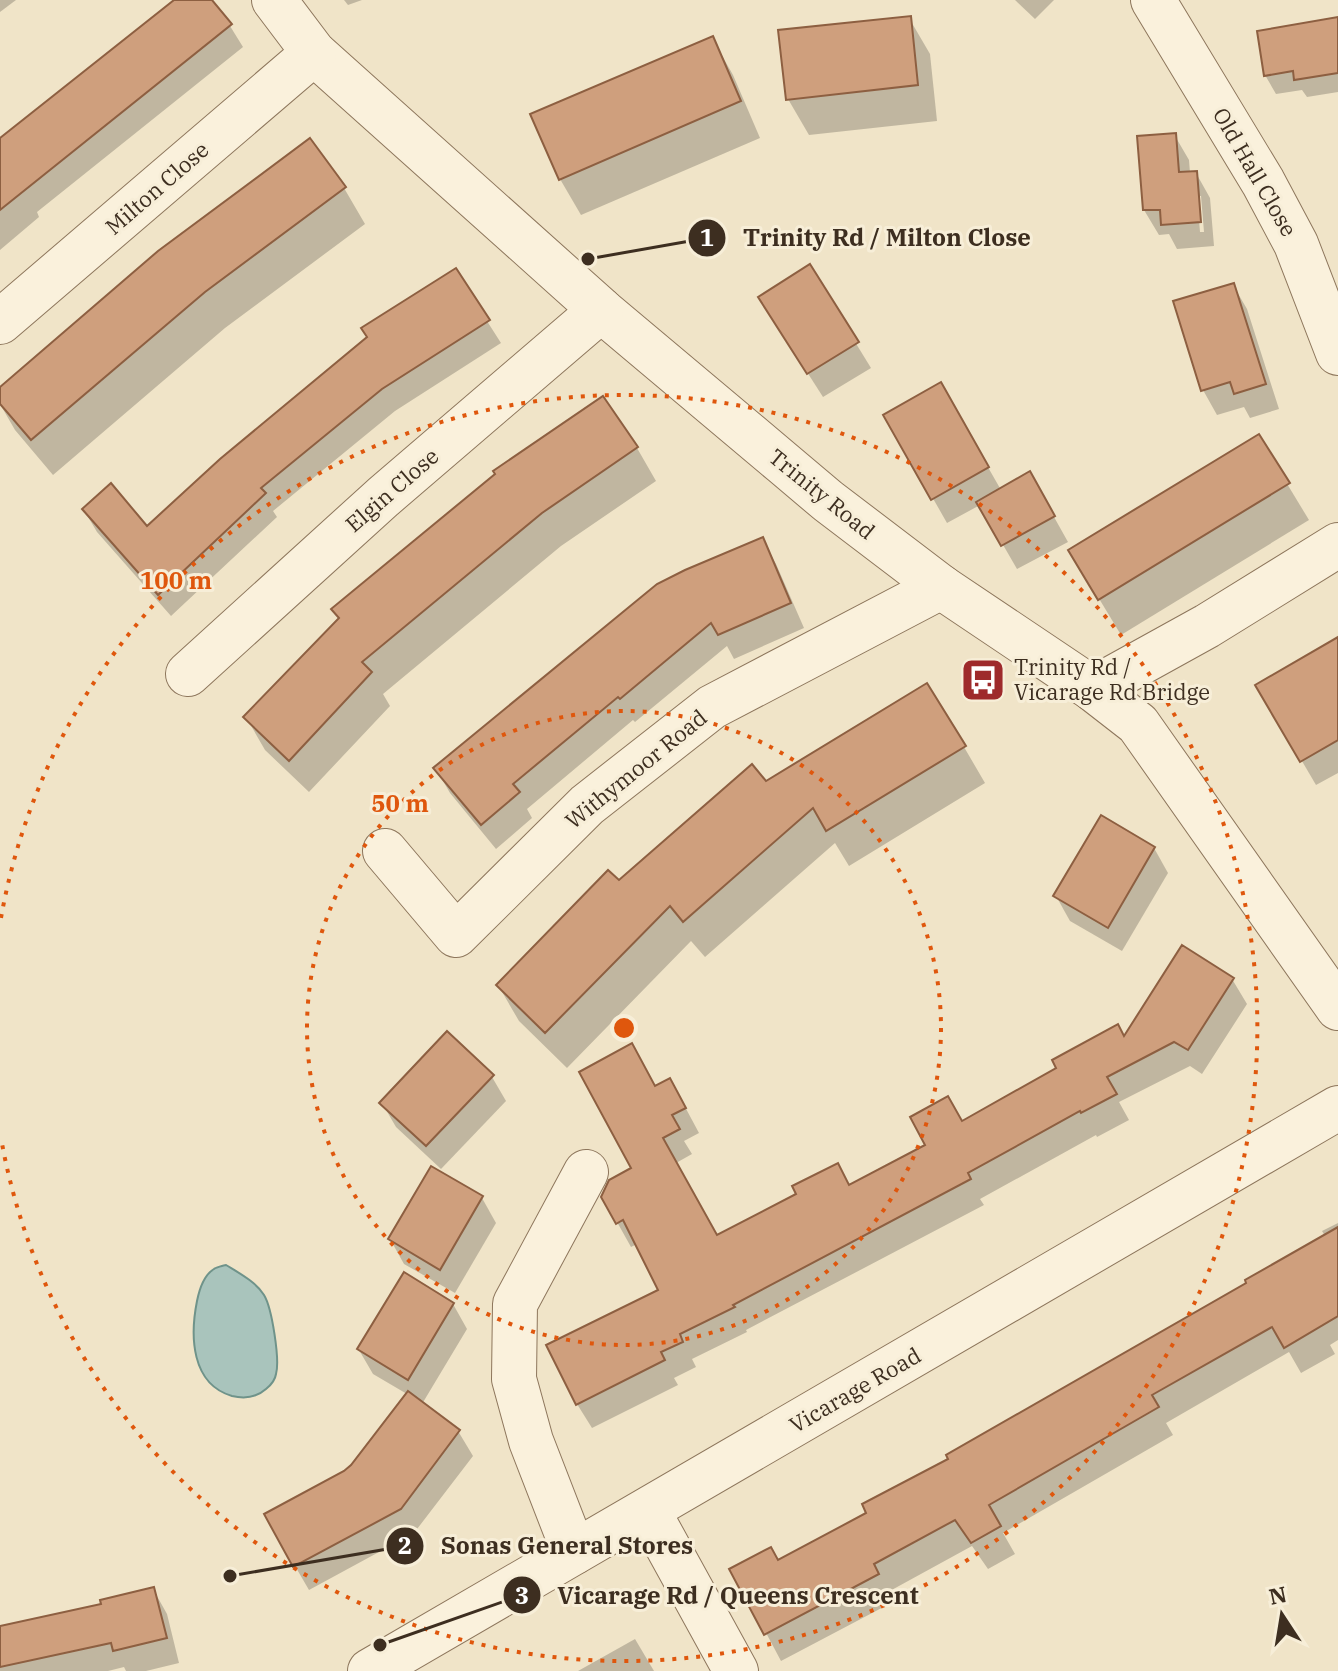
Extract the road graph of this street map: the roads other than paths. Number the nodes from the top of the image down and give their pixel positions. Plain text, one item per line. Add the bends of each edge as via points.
1 (274, 0) edge
2 (1153, 0) edge
3 (314, 53) junction
4 (601, 310) junction
5 (0, 322) edge
6 (1338, 353) edge
7 (1338, 545) edge
8 (941, 587) junction
9 (188, 674) dead end
10 (1093, 689) junction
11 (385, 851) dead end
12 (1338, 1008) edge
13 (1338, 1108) edge
14 (586, 1172) dead end
15 (648, 1511) junction
16 (574, 1552) junction
17 (370, 1671) edge
18 (736, 1671) edge

1 - 3 street, Trinity Road
2 - 6 street, Old Hall Close via 1270,194 1296,244
3 - 4 street, Trinity Road
3 - 5 street, Milton Close
4 - 8 street, Trinity Road via 828,501
4 - 9 street, Elgin Close
7 - 10 street
8 - 10 street, Trinity Road
8 - 11 street, Withymoor Road via 712,707 587,805 456,935
10 - 12 street, Trinity Road via 1138,724
13 - 15 street, Vicarage Road
14 - 16 street via 515,1304 514,1379 531,1441
15 - 16 street, Vicarage Road
15 - 18 street
16 - 17 street, Vicarage Road

